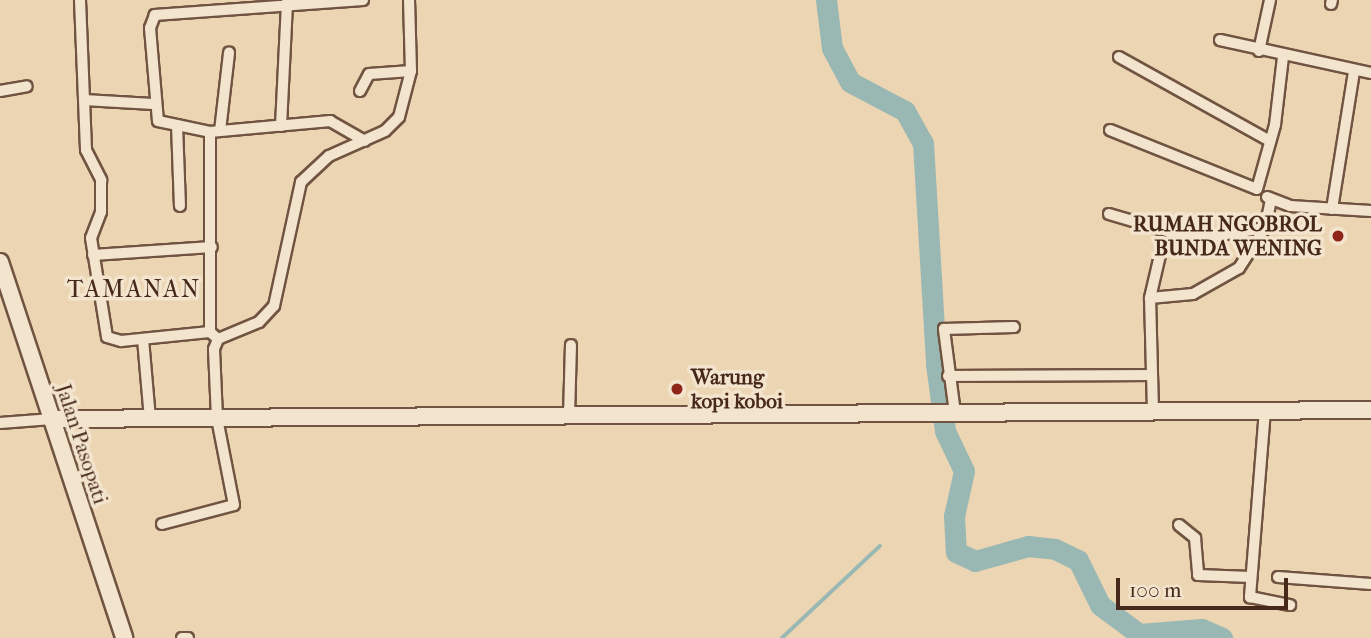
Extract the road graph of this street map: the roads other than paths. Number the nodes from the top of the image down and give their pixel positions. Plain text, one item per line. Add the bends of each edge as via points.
1 (80, 0) edge
2 (363, 0) edge
3 (409, 0) edge
4 (1270, 0) edge
5 (304, 1) edge
6 (287, 2) junction
7 (1220, 40) dead end
8 (1259, 51) junction
9 (229, 52) dead end
10 (1119, 57) dead end
11 (1283, 57) junction
12 (411, 71) junction
13 (1354, 71) junction
14 (1371, 73) edge
15 (27, 86) dead end
16 (0, 91) edge
17 (360, 91) dead end
18 (84, 100) junction
19 (153, 104) junction
20 (177, 125) junction
21 (281, 126) junction
22 (1110, 130) dead end
23 (215, 131) junction
24 (365, 141) junction
25 (1270, 141) junction
26 (1257, 189) junction
27 (1270, 200) junction
28 (180, 206) dead end
29 (1332, 209) junction
30 (1371, 211) edge
31 (1109, 214) dead end
32 (1265, 228) junction
33 (212, 247) junction
34 (93, 255) junction
35 (1160, 255) dead end
36 (0, 262) edge
37 (1150, 298) junction
38 (1014, 327) dead end
39 (214, 335) junction
40 (143, 339) junction
41 (571, 345) dead end
42 (1152, 375) junction
43 (949, 379) junction
44 (1371, 410) edge
45 (954, 411) junction
46 (1153, 411) junction
47 (1265, 411) junction
48 (569, 416) junction
49 (217, 418) junction
50 (52, 419) junction
51 (150, 419) junction
52 (0, 422) edge
53 (162, 524) dead end
54 (1179, 525) dead end
55 (1251, 577) junction
56 (1278, 577) dead end
57 (1371, 584) edge
58 (1290, 605) dead end
59 (124, 638) edge
60 (182, 638) edge
61 (187, 638) edge

1 - 18 street
2 - 5 street
3 - 12 street
4 - 8 street
5 - 6 street
6 - 19 street via 153,15
6 - 21 street
7 - 8 street
8 - 11 street
9 - 23 street
10 - 25 street
11 - 13 street
11 - 25 street
12 - 17 street via 369,74
12 - 24 street via 399,117
13 - 14 street
13 - 29 street
15 - 16 street
18 - 19 street
18 - 34 street via 87,157 101,180
19 - 20 street via 158,121
20 - 23 street
20 - 28 street
21 - 23 street
21 - 24 street via 330,121
22 - 26 street
23 - 33 street
24 - 39 street via 329,156 301,182 274,306 259,321
25 - 26 street
26 - 27 street
27 - 29 street
27 - 32 street
29 - 30 street
31 - 32 street via 1194,239
32 - 37 street via 1238,268 1193,294
33 - 34 street
33 - 39 street
34 - 40 street via 107,337
35 - 37 street
36 - 50 street, Jalan Pasopati
37 - 42 street
38 - 43 street via 944,330
39 - 40 street
39 - 49 street
40 - 51 street
41 - 48 street
42 - 43 street
42 - 46 street
43 - 45 street
44 - 47 street
45 - 46 street
45 - 48 street
46 - 47 street
47 - 55 street
48 - 49 street
49 - 51 street
49 - 53 street via 234,505
50 - 51 street
50 - 52 street
50 - 59 street, Jalan Pasopati
54 - 55 street via 1195,538 1198,575
55 - 58 street via 1252,600
56 - 57 street
60 - 61 street

